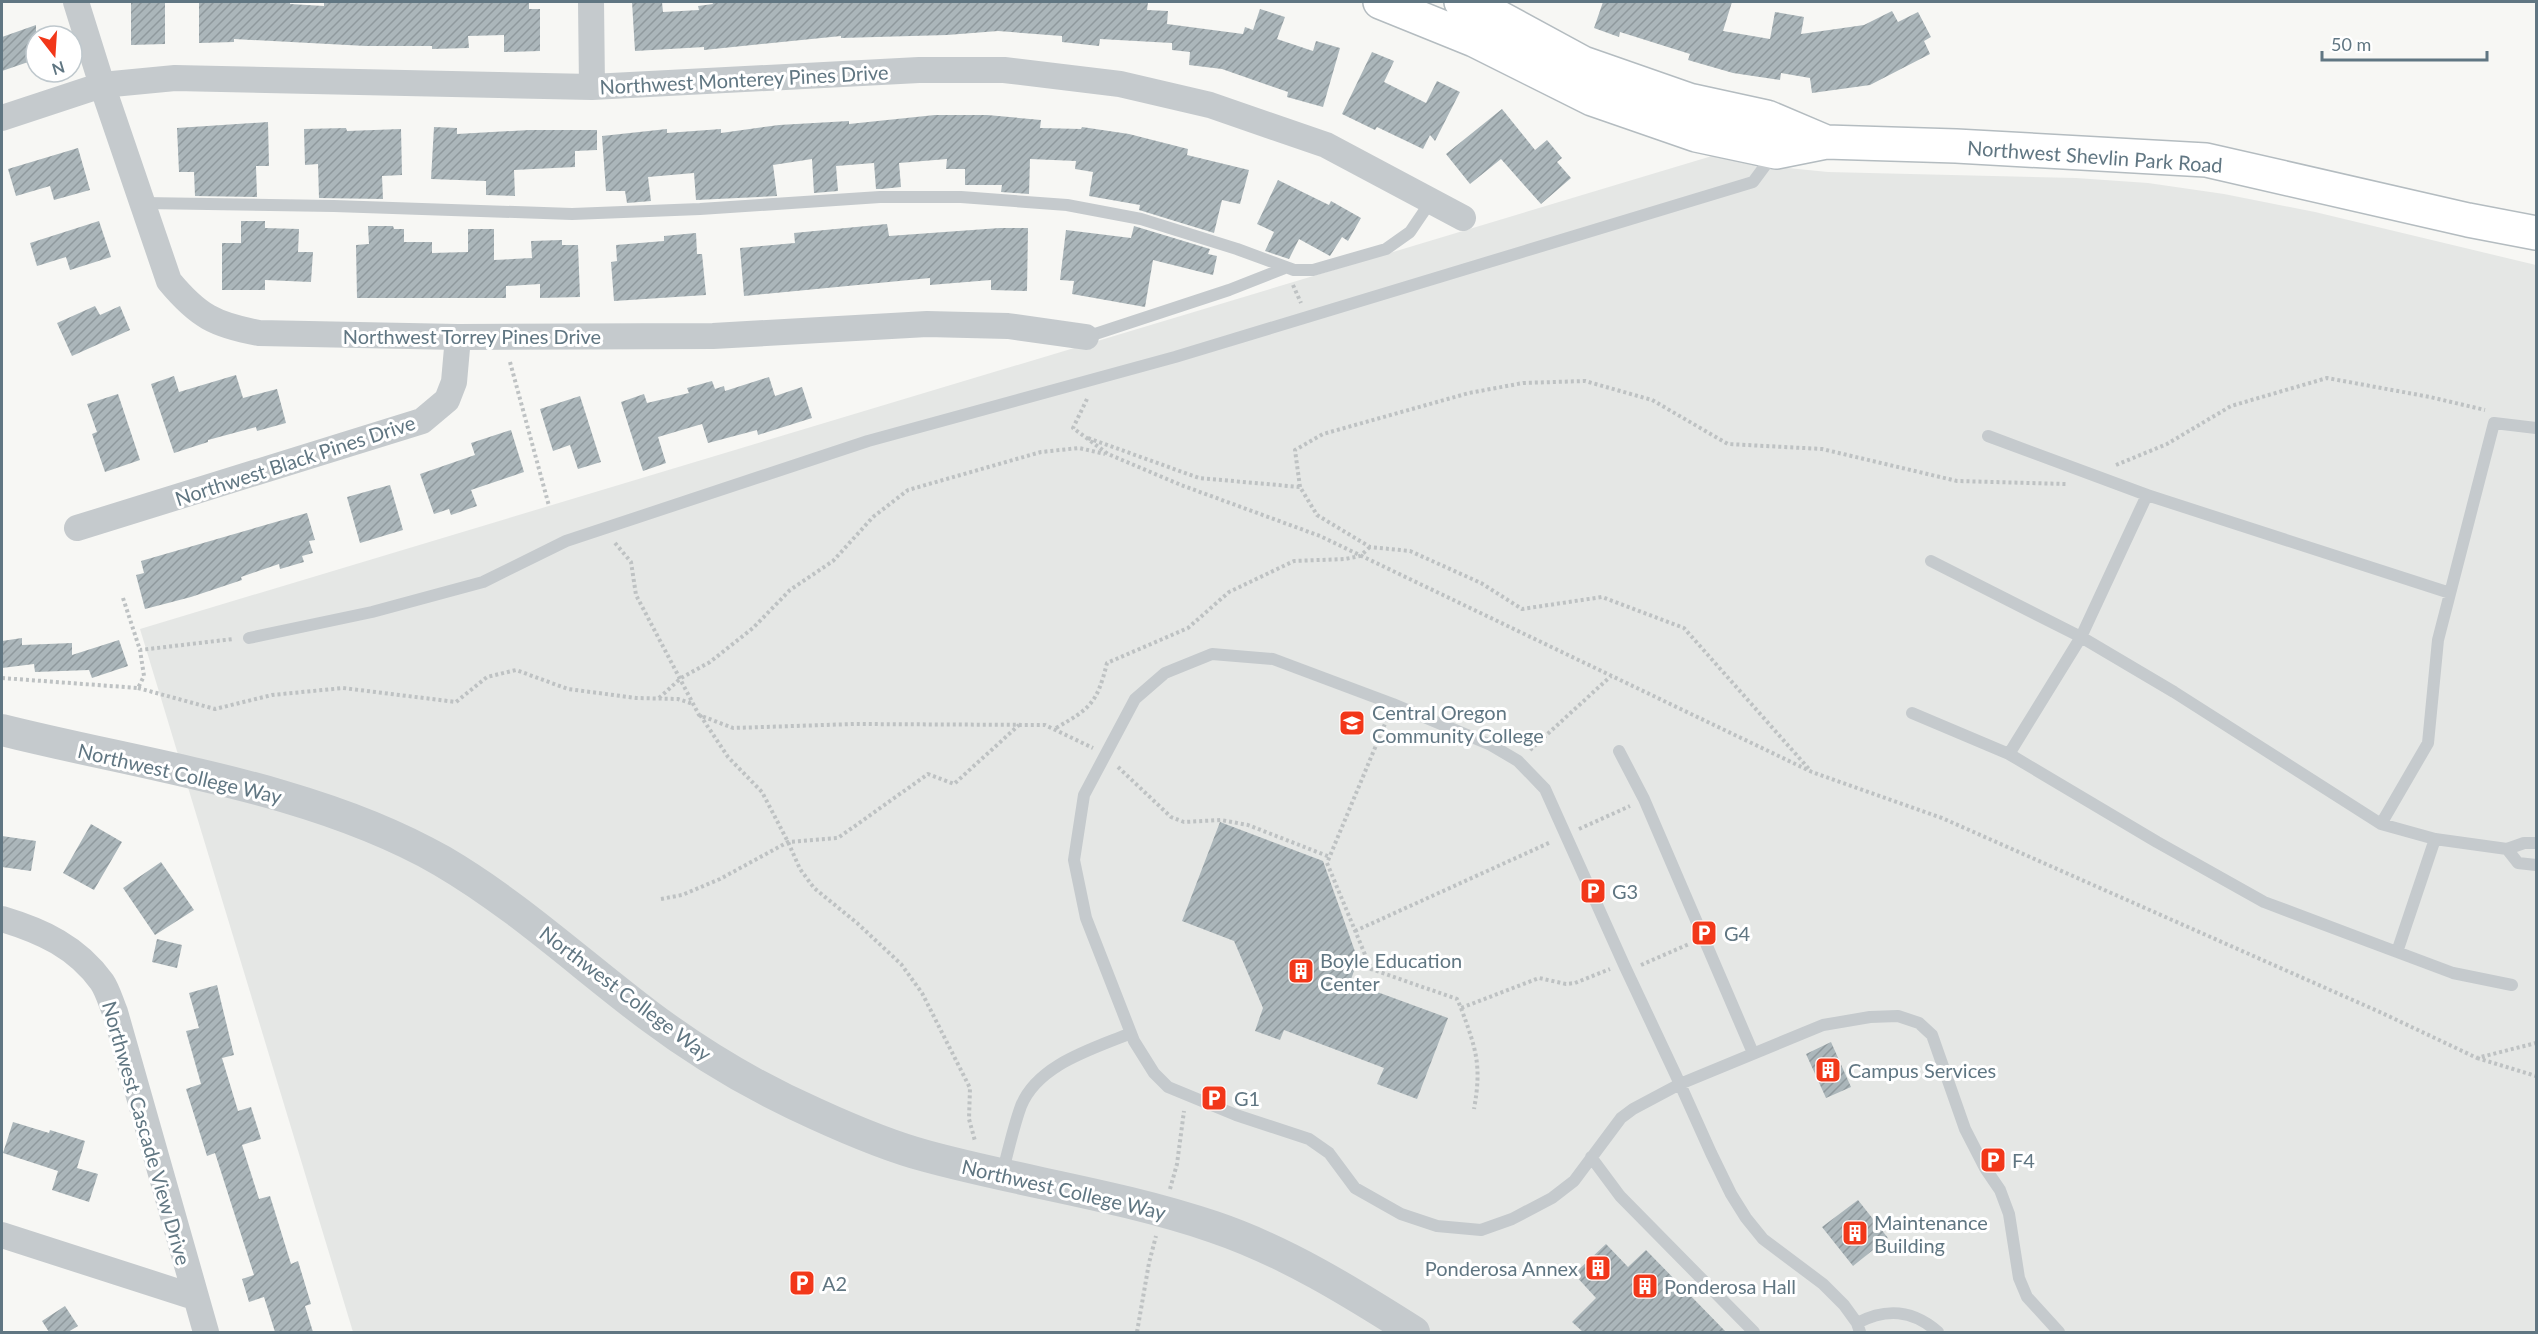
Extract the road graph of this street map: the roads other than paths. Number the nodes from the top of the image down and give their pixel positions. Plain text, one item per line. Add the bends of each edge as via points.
1 (76, 2) edge
2 (591, 2) edge
3 (1380, 2) edge
4 (1480, 14) edge
5 (102, 85) junction
6 (592, 87) junction
7 (2, 118) edge
8 (1826, 142) junction
9 (1776, 152) junction
10 (1431, 201) junction
11 (143, 203) junction
12 (1463, 218) dead end
13 (2536, 233) edge
14 (1285, 268) junction
15 (458, 337) junction
16 (1086, 337) joint
17 (2536, 428) edge
18 (1988, 435) dead end
19 (2147, 495) junction
20 (77, 528) dead end
21 (1931, 561) dead end
22 (2450, 593) junction
23 (2081, 637) junction
24 (249, 638) road end
25 (1912, 713) dead end
26 (2, 730) edge
27 (1619, 751) dead end
28 (2009, 754) junction
29 (2381, 824) junction
30 (2435, 839) junction
31 (2536, 843) edge
32 (2507, 849) junction
33 (2536, 865) edge
34 (2, 919) edge
35 (2397, 952) junction
36 (2512, 985) dead end
37 (1131, 1033) junction
38 (1753, 1053) junction
39 (1680, 1084) junction
40 (1591, 1157) junction
41 (990, 1172) junction
42 (2, 1235) edge
43 (194, 1297) junction
44 (1859, 1328) edge
45 (206, 1332) edge
46 (1414, 1332) edge
47 (1754, 1332) edge
48 (1938, 1332) edge
49 (2059, 1332) edge

1 - 5 street, Northwest Torrey Pines Drive
2 - 6 street
3 - 4 main road, Northwest Shevlin Park Road
4 - 8 main road, Northwest Shevlin Park Road via 1583,63 1689,100 1767,117
4 - 9 main road, Northwest Shevlin Park Road via 1592,99 1696,135
5 - 6 street, Northwest Monterey Pines Drive via 175,78
5 - 7 street, Northwest Monterey Pines Drive
5 - 11 street, Northwest Torrey Pines Drive
6 - 10 street, Northwest Monterey Pines Drive via 919,70 1004,70 1120,84 1210,105 1326,145
8 - 9 main road, Northwest Shevlin Park Road
8 - 13 main road, Northwest Shevlin Park Road via 2206,160
9 - 24 lane via 1753,182 1097,379 868,441 566,541 483,582 372,612
10 - 12 street, Northwest Monterey Pines Drive
10 - 14 lane via 1410,232 1386,249 1313,270
11 - 14 lane via 572,214 880,197 961,197 1067,205 1141,219
11 - 15 street, Northwest Torrey Pines Drive via 169,281 188,304 228,327 259,333
14 - 16 lane
15 - 16 street, Northwest Torrey Pines Drive via 713,336 927,324 1008,326
15 - 20 street, Northwest Black Pines Drive via 454,382 447,400 422,421
17 - 22 lane via 2494,423
18 - 19 lane
19 - 22 lane
19 - 23 lane
21 - 23 lane
22 - 29 lane via 2438,640 2428,742
23 - 28 lane
23 - 29 lane
25 - 28 lane
26 - 41 street, Northwest College Way via 234,784 358,821 440,860 524,914 649,1015 721,1065 814,1113 874,1138
27 - 38 lane
28 - 35 lane via 2264,902
29 - 30 lane
30 - 32 lane
30 - 35 lane
31 - 32 lane
32 - 33 lane via 2518,863
34 - 43 street, Northwest Cascade View Drive via 65,944 103,984 115,1012
35 - 36 lane via 2453,973
37 - 39 lane via 1086,918 1074,860 1084,795 1135,699 1165,673 1212,654 1273,660 1491,744 1518,761 1545,789
37 - 40 lane via 1154,1073 1168,1087 1309,1139 1329,1153 1355,1188 1401,1214 1437,1226 1481,1230 1512,1219 1574,1181
37 - 41 lane via 1069,1060 1040,1079 1022,1105
38 - 39 lane
38 - 49 lane via 1823,1025 1898,1016 1919,1023 1932,1035 1965,1129 2003,1198 2019,1278 2027,1297
39 - 40 lane via 1621,1118
39 - 44 lane via 1746,1218 1763,1239 1824,1284
40 - 47 lane via 1620,1196
41 - 46 street, Northwest College Way via 1216,1227 1306,1268
42 - 43 street
43 - 45 street, Northwest Cascade View Drive
44 - 48 lane via 1875,1314 1891,1312 1911,1316

